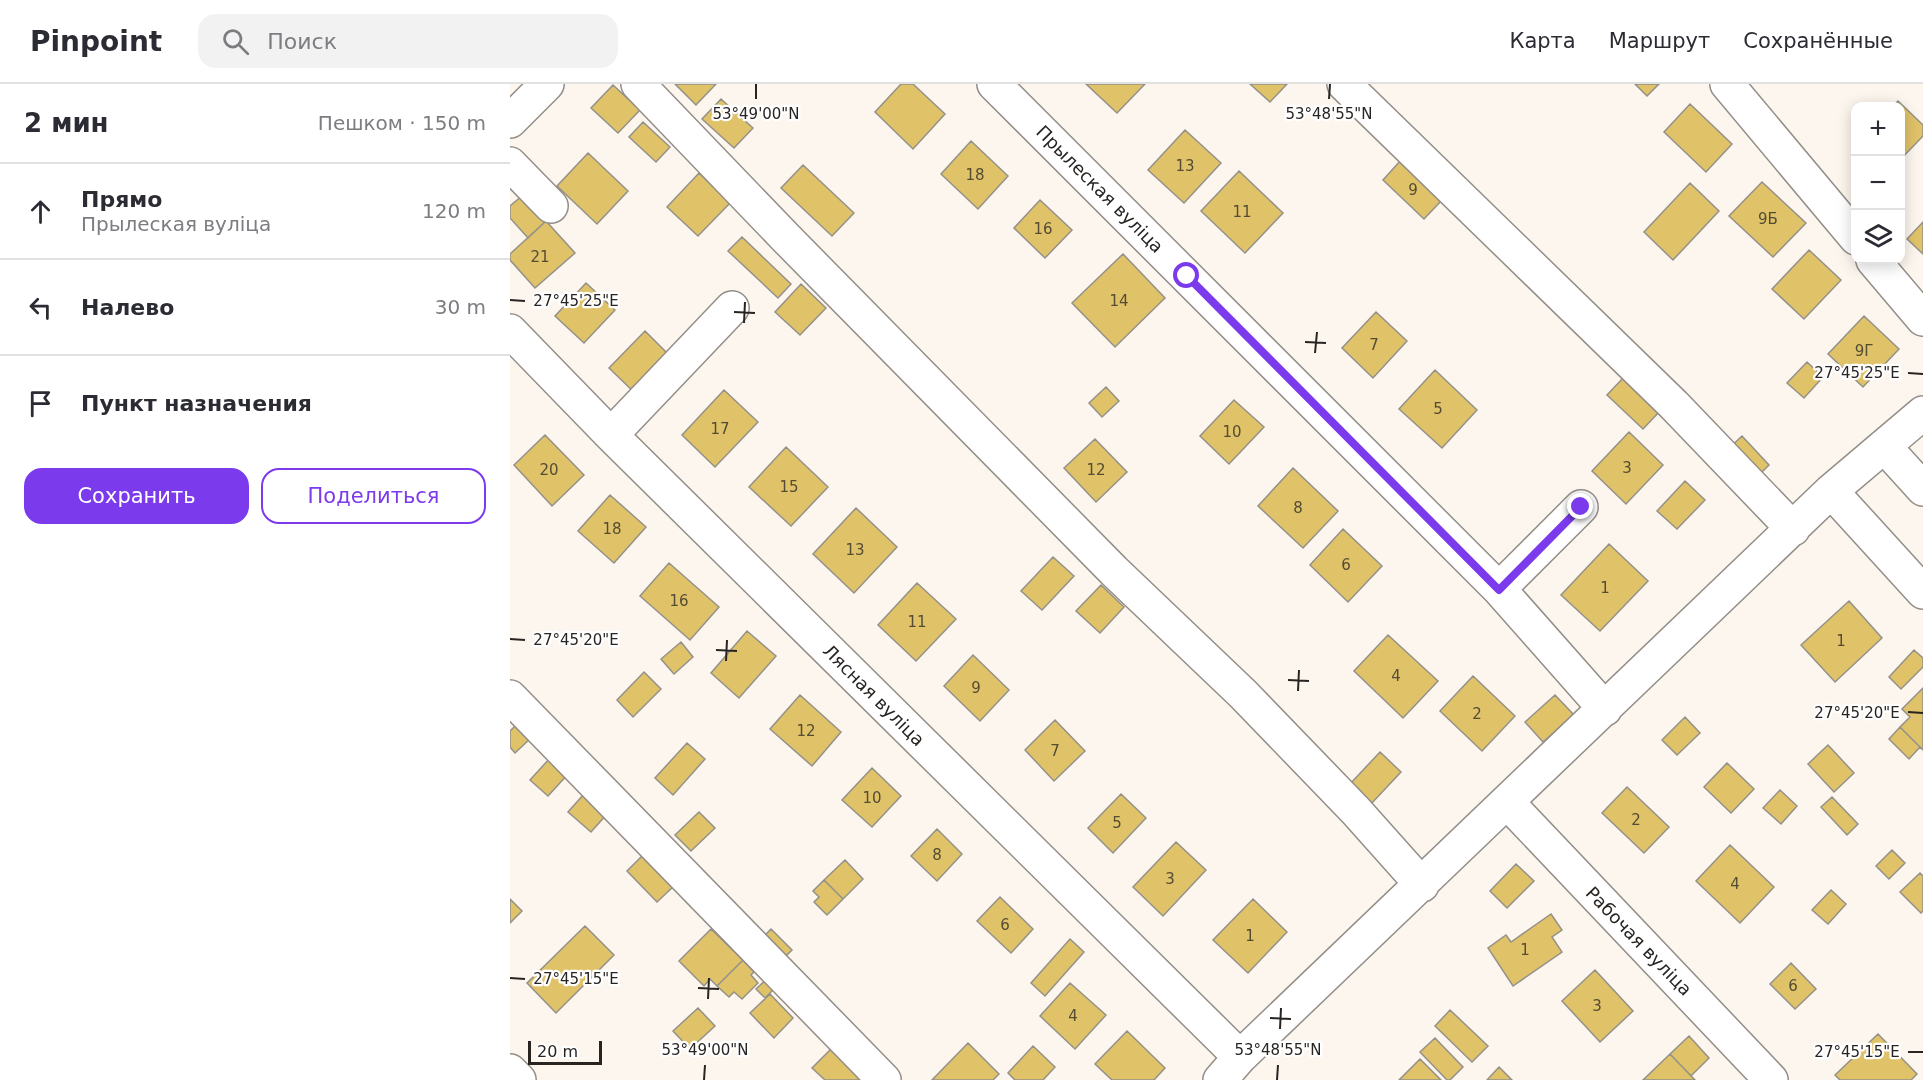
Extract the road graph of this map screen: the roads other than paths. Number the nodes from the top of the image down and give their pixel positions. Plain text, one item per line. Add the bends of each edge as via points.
1 (547, 84) edge
2 (638, 84) edge
3 (994, 84) edge
4 (1344, 84) edge
5 (1726, 84) edge
6 (510, 121) edge
7 (510, 164) edge
8 (551, 206) dead end
9 (1851, 232) edge
10 (1876, 264) edge
11 (732, 308) dead end
12 (1923, 319) edge
13 (510, 331) edge
14 (1923, 413) edge
15 (611, 435) junction
16 (1884, 446) junction
17 (1923, 489) edge
18 (1831, 491) junction
19 (1581, 507) dead end
20 (1793, 529) junction
21 (1499, 590) junction
22 (1923, 592) edge
23 (510, 697) edge
24 (1605, 709) junction
25 (1508, 803) junction
26 (1422, 885) junction
27 (1230, 1069) edge
28 (510, 1071) edge
29 (519, 1080) edge
30 (884, 1080) edge
31 (1771, 1080) edge

1 - 6 street
2 - 26 street via 1114,571 1243,694
3 - 21 street, Прылеская вуліца
4 - 20 street via 1674,405
5 - 9 street
7 - 8 street
10 - 12 street
11 - 15 street
13 - 15 street, Лясная вуліца
14 - 16 street
15 - 27 street, Лясная вуліца
16 - 17 street
16 - 18 street
18 - 20 street
18 - 22 street
19 - 21 street
20 - 24 street
21 - 24 street, Прылеская вуліца
23 - 30 street
24 - 25 street
25 - 26 street
25 - 31 street, Рабочая вуліца
26 - 27 street
28 - 29 street

